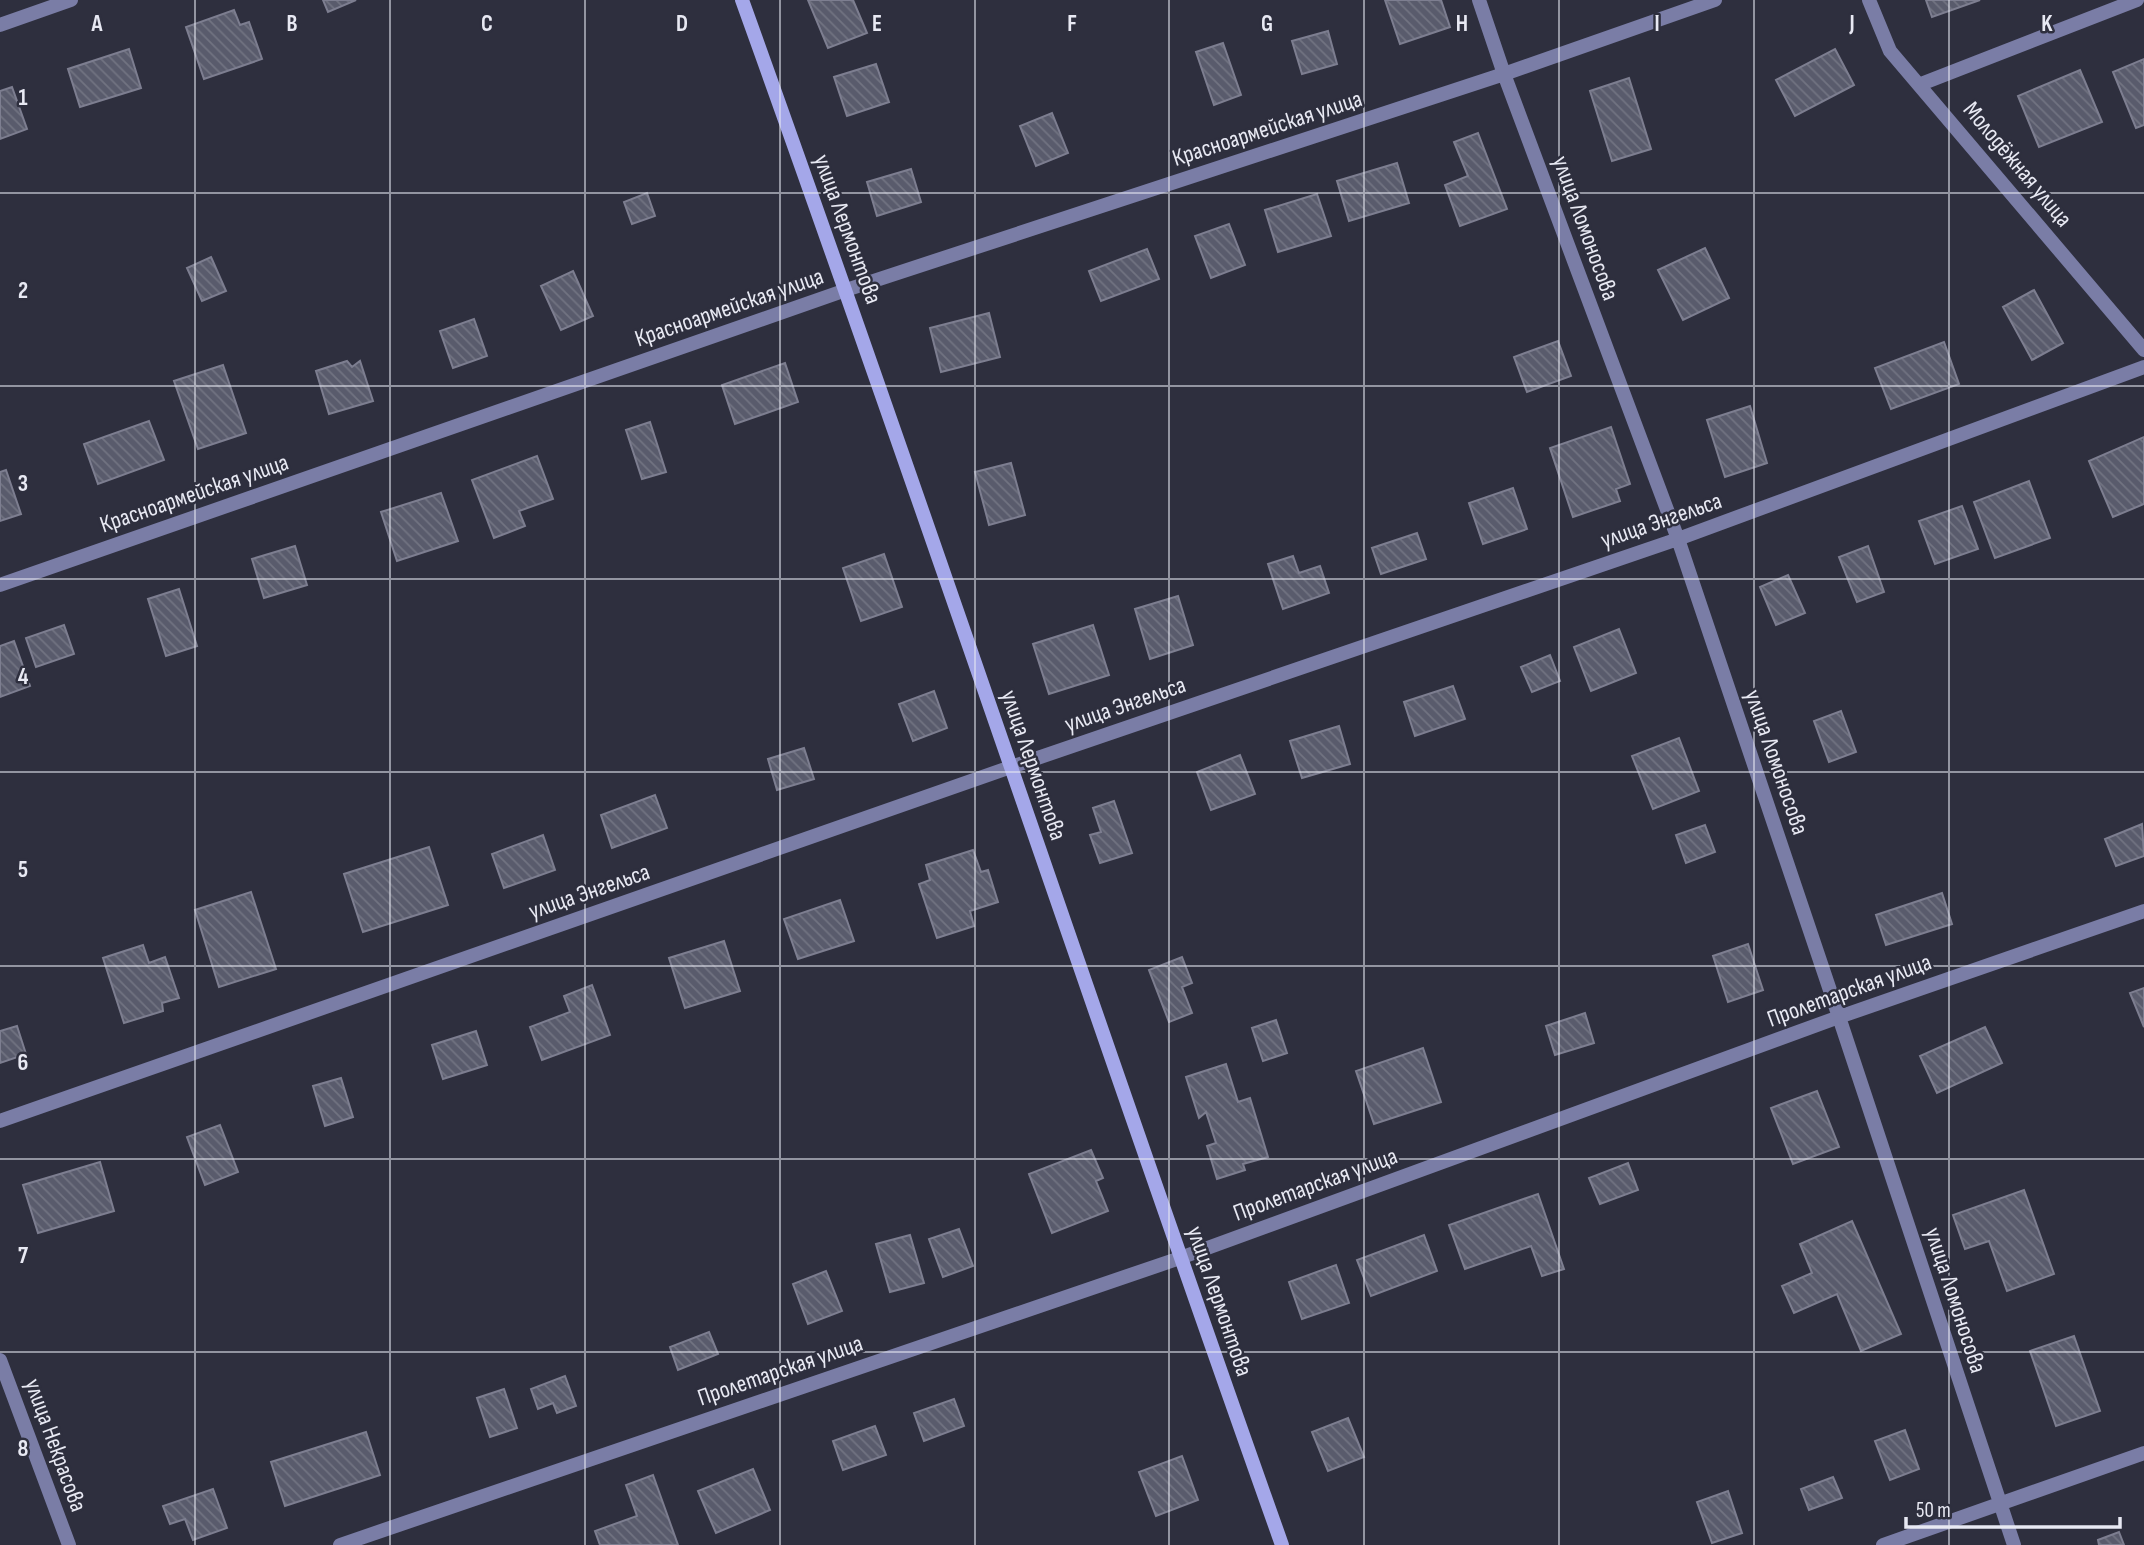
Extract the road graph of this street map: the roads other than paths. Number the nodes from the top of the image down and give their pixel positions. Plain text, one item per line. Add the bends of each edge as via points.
1 (71, 0) edge
2 (742, 0) edge
3 (1479, 0) edge
4 (1715, 0) edge
5 (1869, 0) edge
6 (2137, 0) edge
7 (0, 24) edge
8 (1504, 74) junction
9 (1921, 85) junction
10 (846, 290) junction
11 (2144, 350) edge
12 (2144, 367) edge
13 (1678, 539) junction
14 (0, 585) edge
15 (1011, 767) junction
16 (2144, 911) edge
17 (1839, 1017) junction
18 (0, 1121) edge
19 (1180, 1258) junction
20 (0, 1360) edge
21 (2144, 1453) edge
22 (1999, 1504) junction
23 (69, 1545) edge
24 (340, 1545) edge
25 (1282, 1545) edge
26 (1883, 1545) edge
27 (2014, 1545) edge

1 - 7 street
2 - 10 street, улица Лермонтова
3 - 8 street, улица Ломоносова
4 - 8 street, Красноармейская улица
5 - 9 street, Молодёжная улица via 1890,51
6 - 9 street
8 - 10 street, Красноармейская улица
8 - 13 street, улица Ломоносова
9 - 11 street, Молодёжная улица
10 - 14 street, Красноармейская улица
10 - 15 street, улица Лермонтова
12 - 13 street, улица Энгельса
13 - 15 street, улица Энгельса
13 - 17 street, улица Ломоносова
15 - 18 street, улица Энгельса
15 - 19 street, улица Лермонтова
16 - 17 street, Пролетарская улица
17 - 19 street, Пролетарская улица
17 - 22 street, улица Ломоносова
19 - 24 street, Пролетарская улица
19 - 25 street, улица Лермонтова
20 - 23 street, улица Некрасова
21 - 22 street
22 - 26 street
22 - 27 street, улица Ломоносова

